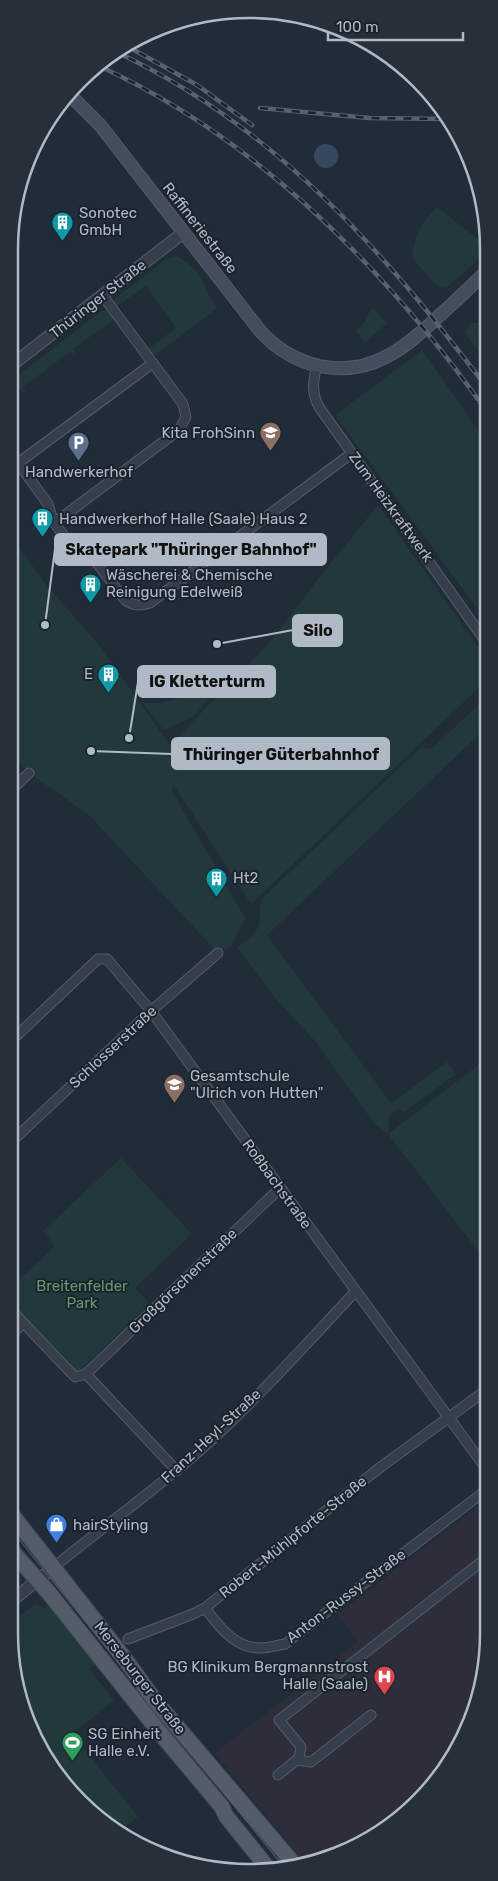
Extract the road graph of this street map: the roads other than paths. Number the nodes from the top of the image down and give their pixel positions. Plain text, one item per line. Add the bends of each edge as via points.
1 (73, 98) edge
2 (183, 233) junction
3 (480, 278) edge
4 (103, 296) junction
5 (18, 360) edge
6 (153, 364) junction
7 (317, 366) junction
8 (352, 453) junction
9 (18, 458) edge
10 (18, 464) edge
11 (53, 521) junction
12 (480, 634) edge
13 (29, 773) dead end
14 (18, 784) edge
15 (218, 953) dead end
16 (151, 1012) junction
17 (18, 1034) edge
18 (18, 1136) edge
19 (280, 1188) junction
20 (356, 1292) junction
21 (18, 1318) edge
22 (23, 1323) junction
23 (18, 1328) edge
24 (86, 1374) junction
25 (480, 1395) edge
26 (449, 1418) junction
27 (480, 1460) edge
28 (177, 1471) junction
29 (480, 1495) edge
30 (18, 1522) edge
31 (18, 1559) edge
32 (480, 1563) edge
33 (54, 1567) junction
34 (37, 1581) junction
35 (18, 1596) edge
36 (205, 1608) junction
37 (128, 1639) dead end
38 (371, 1715) dead end
39 (296, 1760) junction
40 (278, 1775) dead end
41 (291, 1860) edge
42 (264, 1863) edge

1 - 2 main road, Raffineriestraße via 100,125
2 - 4 street, Thüringer Straße
2 - 7 main road, Raffineriestraße via 266,338 287,353
3 - 7 main road, Raffineriestraße via 398,352 373,364 352,368
4 - 5 street, Thüringer Straße
4 - 6 street
6 - 9 street
6 - 11 street via 183,404 184,424
7 - 8 street, Zum Heizkraftwerk via 314,398
8 - 11 street via 141,606 125,600 97,563 74,548
8 - 12 street, Zum Heizkraftwerk
10 - 11 street via 48,504
13 - 14 street
15 - 16 street, Schlosserstraße
16 - 17 street, Roßbachstraße via 107,959 98,959
16 - 18 street, Schlosserstraße
16 - 19 street, Roßbachstraße
19 - 20 street, Roßbachstraße
19 - 24 street, Großgörschenstraße
20 - 26 street, Roßbachstraße
20 - 28 street, Franz-Heyl-Straße via 228,1424
21 - 22 street
22 - 23 street
22 - 24 street via 75,1377
24 - 28 street
25 - 26 street
26 - 27 street, Roßbachstraße
26 - 36 street, Robert-Mühlpforte-Straße via 378,1470
28 - 33 street, Franz-Heyl-Straße
29 - 36 street, Anton-Russy-Straße via 285,1644 260,1648 237,1642 224,1632
30 - 33 main road, Merseburger Straße
31 - 34 main road, Merseburger Straße
32 - 39 street via 408,1623 279,1720 301,1747
33 - 34 street
33 - 41 main road, Merseburger Straße via 156,1702
34 - 35 street
34 - 42 main road, Merseburger Straße
36 - 37 street, Robert-Mühlpforte-Straße
38 - 39 street via 311,1762
39 - 40 street

